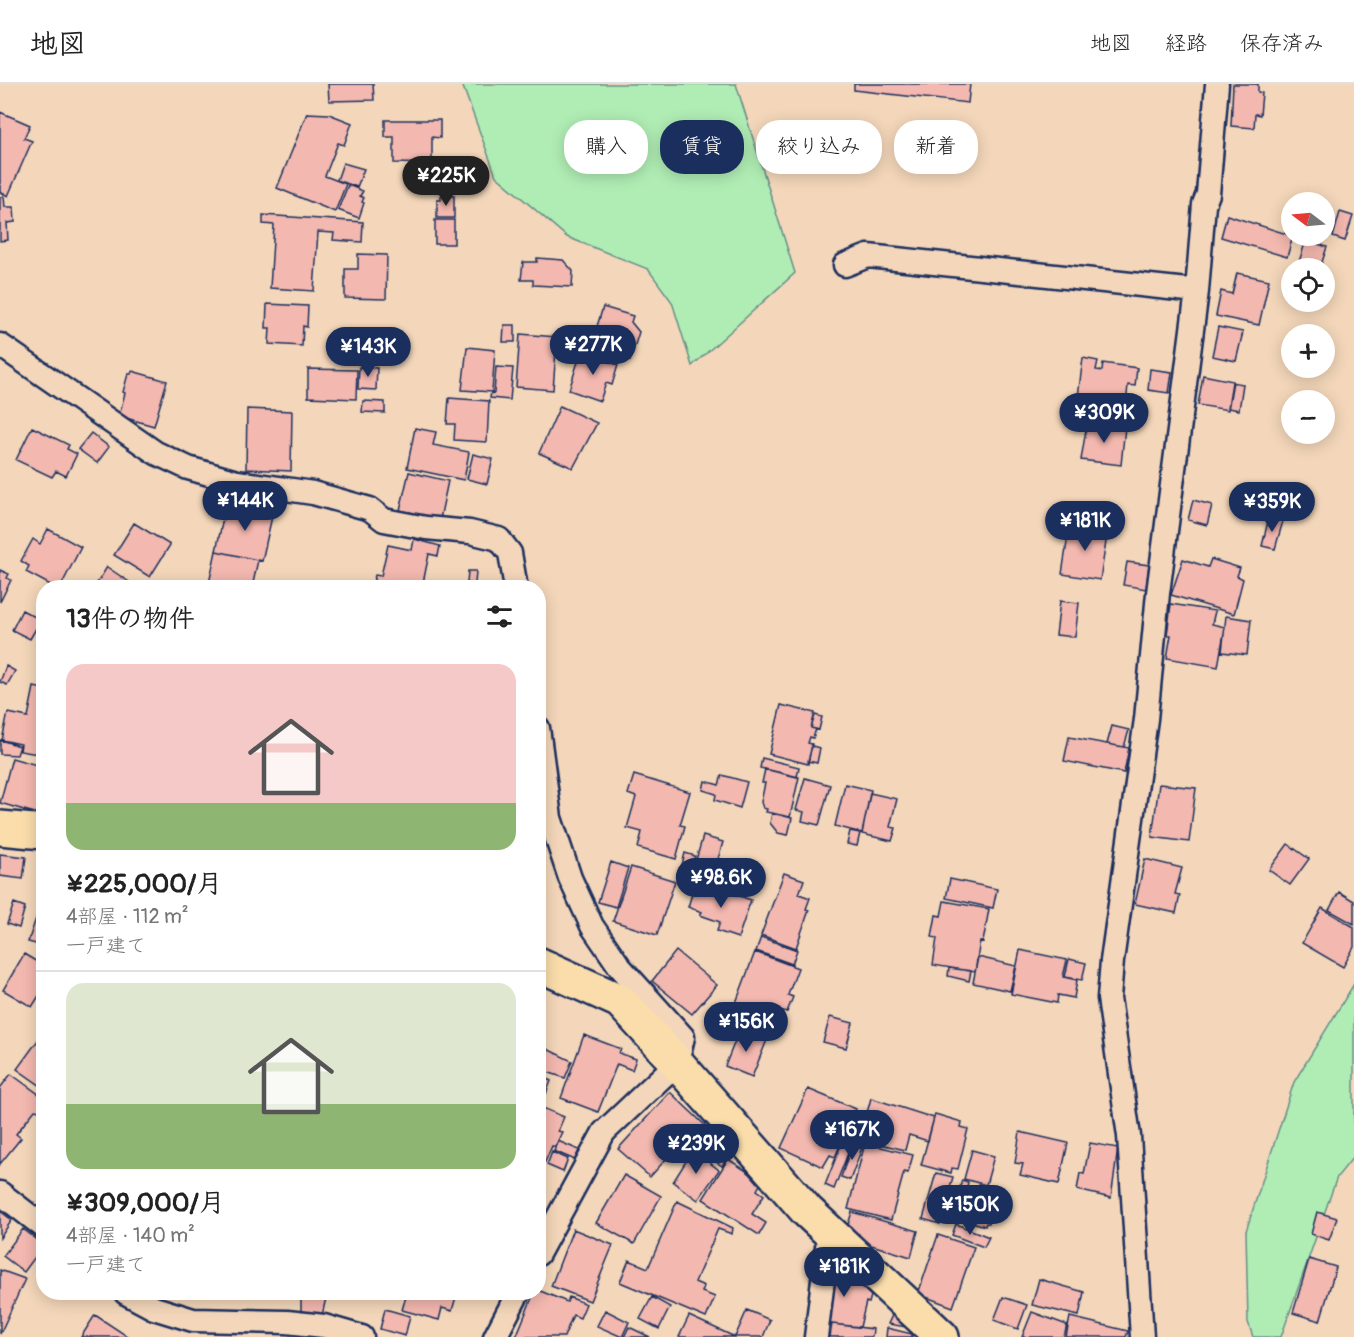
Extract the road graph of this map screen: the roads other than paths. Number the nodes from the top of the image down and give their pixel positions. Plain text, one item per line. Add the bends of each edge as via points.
1 (1217, 84) edge
2 (845, 266) dead end
3 (1197, 291) junction
4 (0, 345) edge
5 (515, 580) edge
6 (546, 788) edge
7 (0, 828) edge
8 (36, 831) edge
9 (546, 968) edge
10 (677, 1063) junction
11 (0, 1193) edge
12 (36, 1221) edge
13 (829, 1231) junction
14 (546, 1239) edge
15 (139, 1300) edge
16 (514, 1300) edge
17 (362, 1337) edge
18 (495, 1337) edge
19 (816, 1337) edge
20 (942, 1337) edge
21 (1142, 1337) edge

1 - 3 street
2 - 3 street via 868,256
3 - 21 street via 1109,998 1129,1136
4 - 5 street via 156,453 188,468 237,482 313,493 370,509 384,520 499,539 510,553
6 - 10 street via 550,818 570,878 592,926 620,967 683,1037
7 - 8 main road
9 - 10 main road via 620,1001
10 - 13 main road
10 - 14 street via 604,1132
11 - 12 street
13 - 19 street
13 - 20 main road
15 - 17 street via 193,1320 287,1322 324,1326
16 - 18 street

